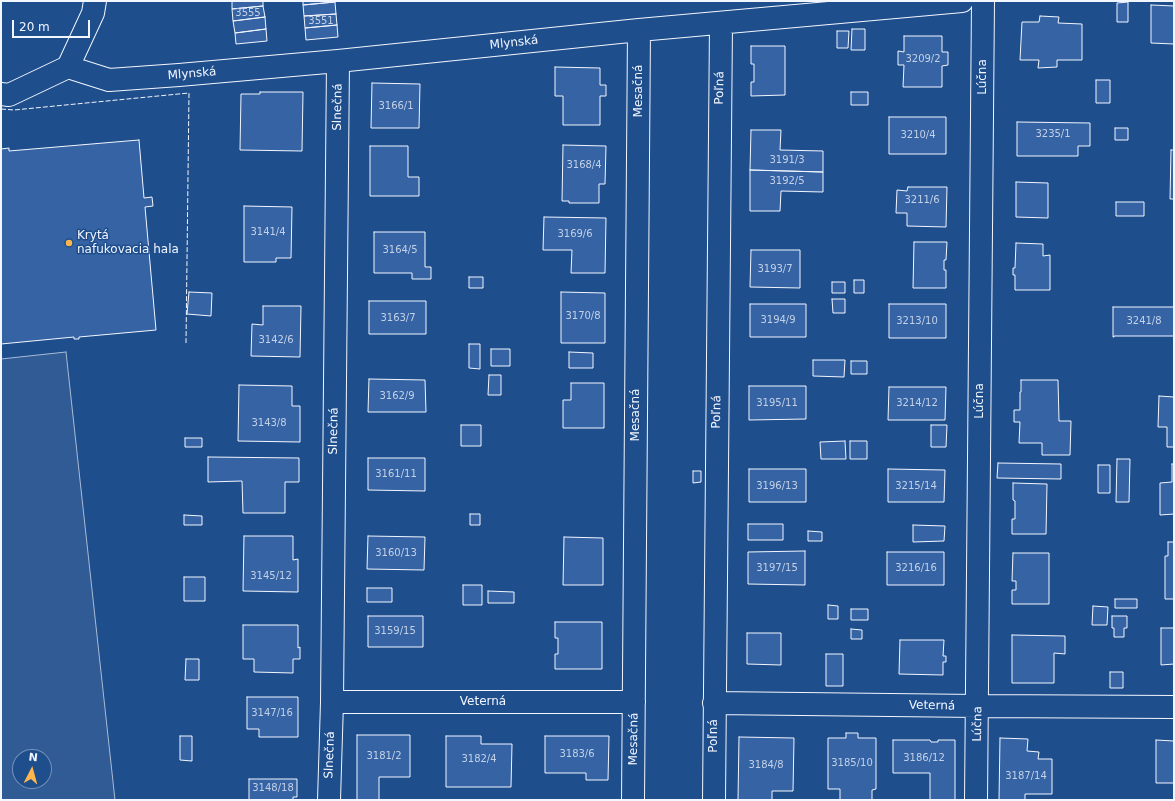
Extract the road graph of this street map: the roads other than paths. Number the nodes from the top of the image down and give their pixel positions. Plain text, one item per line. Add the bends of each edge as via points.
1 (95, 1) edge
2 (962, 1) edge
3 (983, 1) edge
4 (721, 24) junction
5 (639, 30) junction
6 (338, 61) junction
7 (68, 67) junction
8 (1, 94) edge
9 (332, 702) junction
10 (634, 702) junction
11 (714, 703) junction
12 (978, 706) junction
13 (1174, 707) edge
14 (329, 800) edge
15 (633, 800) edge
16 (714, 800) edge
17 (976, 800) edge

1 - 7 street via 93,13
2 - 4 street, Mlynská
3 - 12 street, Lúčna
4 - 5 street, Mlynská
4 - 11 street, Poľná
5 - 6 street, Mlynská
5 - 10 street, Mesačná
6 - 7 street, Mlynská via 109,80
6 - 9 street, Slnečná
7 - 8 street via 9,95
9 - 10 street, Veterná
9 - 14 street, Slnečná
10 - 15 street, Mesačná
11 - 12 street, Veterná
11 - 16 street, Poľná
12 - 13 street, Veterná
12 - 17 street, Lúčna

